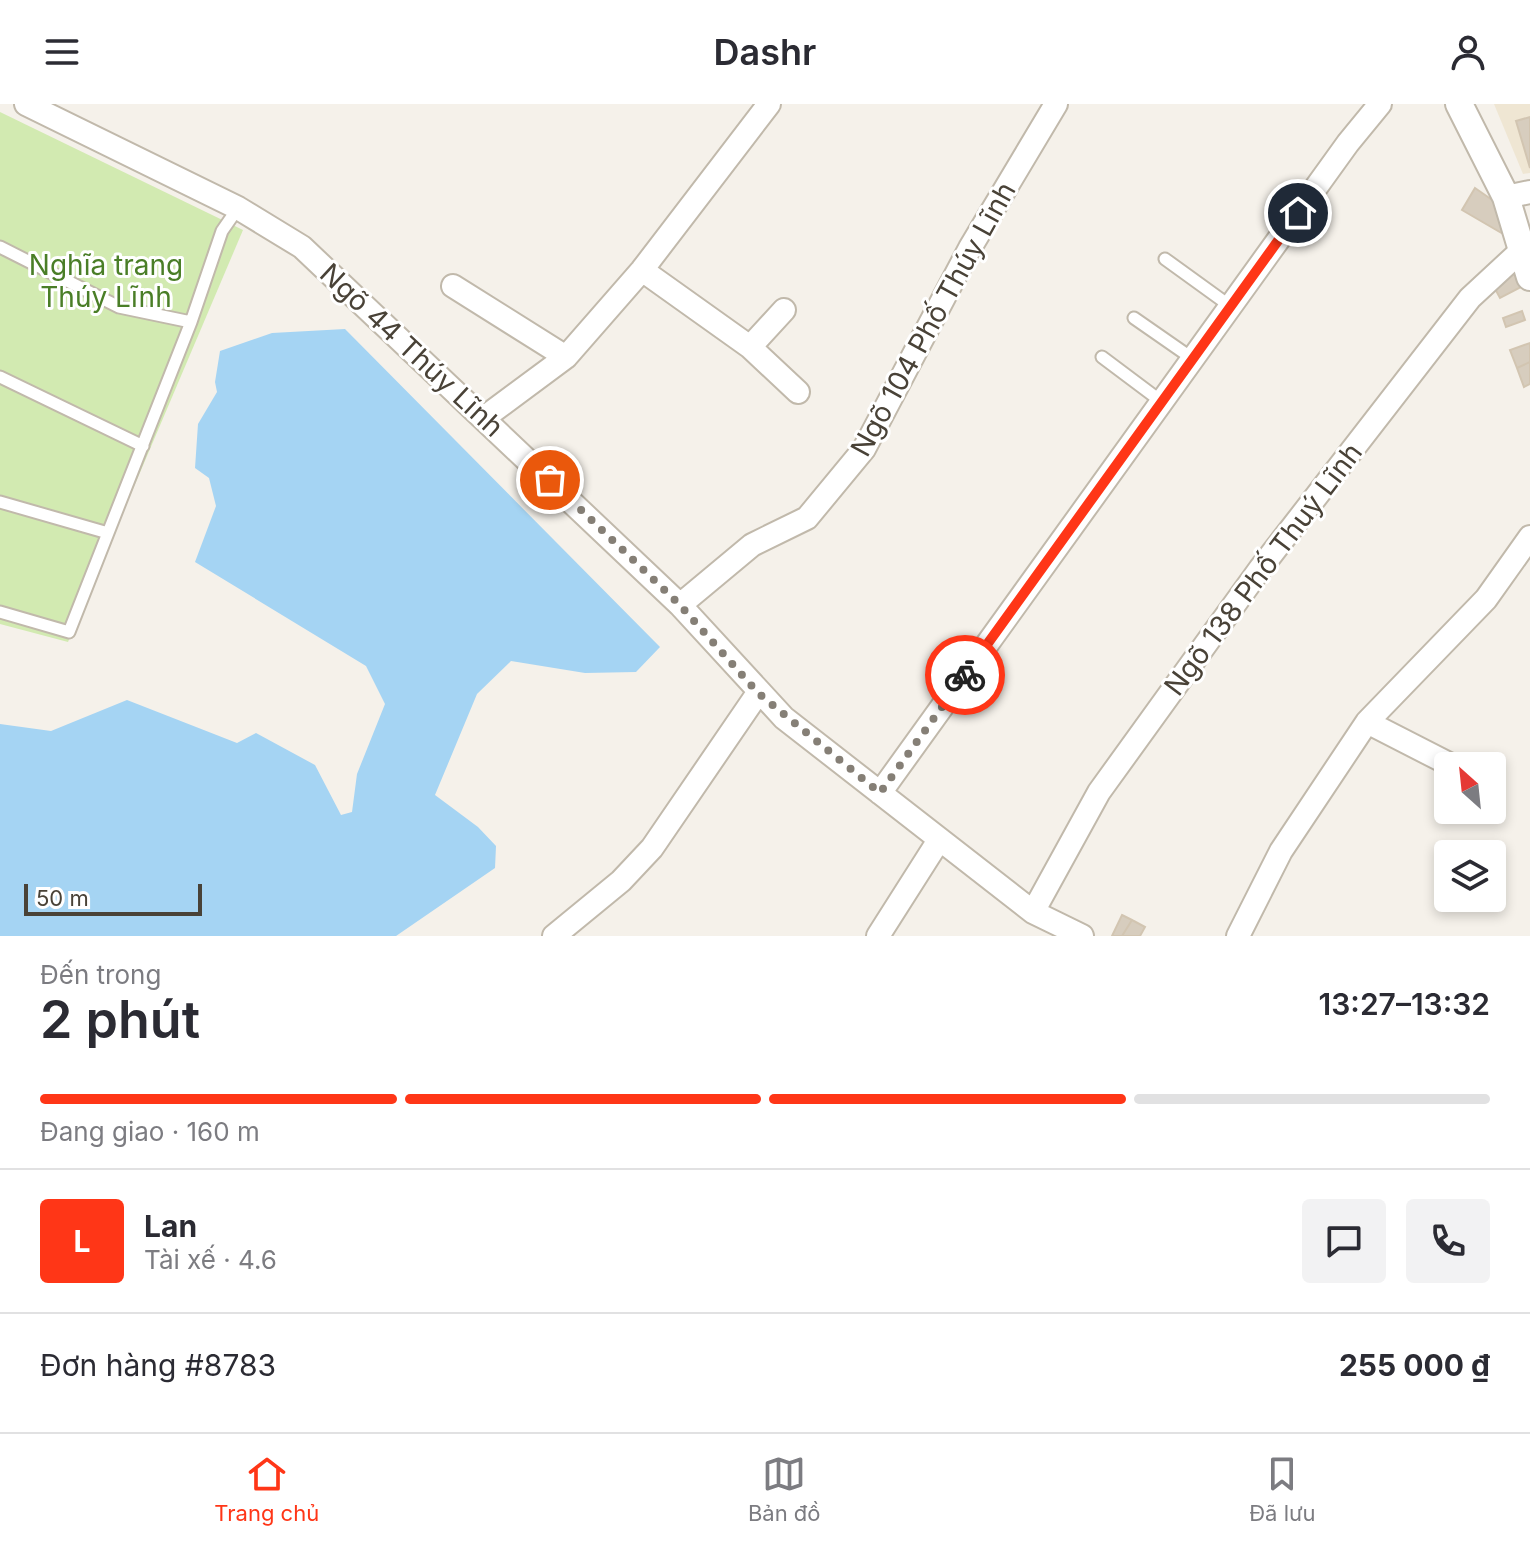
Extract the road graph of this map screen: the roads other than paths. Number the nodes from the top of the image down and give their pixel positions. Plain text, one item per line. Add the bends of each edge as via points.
1 (26, 104) edge
2 (769, 104) edge
3 (1056, 104) edge
4 (1380, 104) edge
5 (1459, 104) edge
6 (1518, 194) edge
7 (238, 208) junction
8 (0, 247) edge
9 (1523, 249) junction
10 (1165, 259) dead end
11 (642, 270) junction
12 (1530, 277) edge
13 (453, 286) dead end
14 (1230, 306) junction
15 (784, 310) dead end
16 (1134, 318) dead end
17 (191, 322) junction
18 (750, 347) junction
19 (566, 357) junction
20 (1102, 357) dead end
21 (1193, 359) junction
22 (0, 377) edge
23 (798, 392) dead end
24 (1162, 402) junction
25 (485, 417) junction
26 (143, 446) junction
27 (0, 502) edge
28 (108, 533) junction
29 (1530, 537) edge
30 (680, 605) junction
31 (0, 612) edge
32 (758, 693) junction
33 (1367, 722) junction
34 (1434, 756) edge
35 (880, 793) junction
36 (939, 840) junction
37 (1033, 912) junction
38 (554, 936) edge
39 (878, 936) edge
40 (1082, 936) edge
41 (1238, 936) edge

1 - 7 street, Ngõ 44 Thúy Lĩnh
2 - 11 street
3 - 30 street, Ngõ 104 Phố Thúy Lĩnh via 970,248 864,449 807,518 752,545
4 - 14 street
5 - 6 street
6 - 9 street
7 - 17 lane via 222,231
7 - 25 street, Ngõ 44 Thúy Lĩnh via 302,247
8 - 17 lane via 119,307
9 - 12 street
9 - 37 street, Ngõ 138 Phố Thuý Lĩnh via 1470,298 1260,569 1099,792
10 - 14 lane
11 - 18 street
11 - 19 street
13 - 19 street
14 - 21 street
15 - 18 street
16 - 21 lane
17 - 26 lane
18 - 23 street
19 - 25 street
20 - 24 lane
21 - 24 street
22 - 26 lane
24 - 35 street
25 - 30 street, Ngõ 44 Thúy Lĩnh
26 - 28 lane
27 - 28 lane
28 - 31 lane via 69,632
29 - 33 street via 1486,599
30 - 32 street, Ngõ 44 Thúy Lĩnh
32 - 35 street, Ngõ 44 Thúy Lĩnh
32 - 38 street via 652,848
33 - 34 street
33 - 41 street via 1281,851
35 - 36 street, Ngõ 44 Thúy Lĩnh
36 - 37 street, Ngõ 44 Thúy Lĩnh
36 - 39 street
37 - 40 street, Ngõ 44 Thúy Lĩnh

